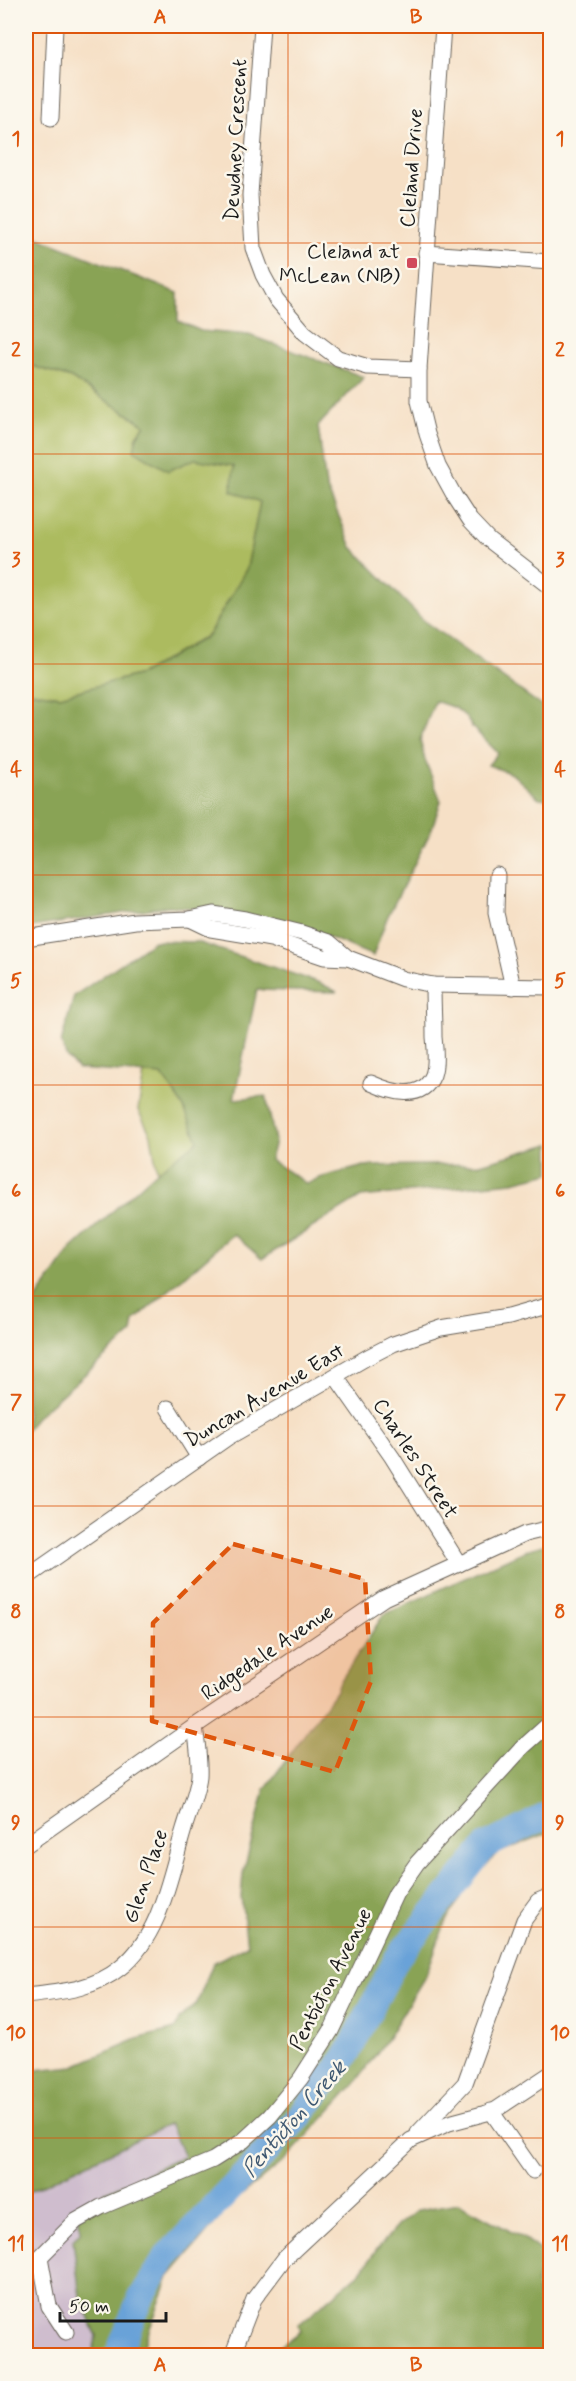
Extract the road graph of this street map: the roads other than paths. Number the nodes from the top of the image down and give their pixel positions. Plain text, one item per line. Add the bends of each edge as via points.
1 (56, 26) edge
2 (262, 26) edge
3 (443, 26) edge
4 (51, 118) dead end
5 (426, 253) junction
6 (550, 262) edge
7 (419, 369) junction
8 (550, 587) edge
9 (497, 875) dead end
10 (26, 938) edge
11 (433, 985) junction
12 (513, 987) junction
13 (550, 987) edge
14 (371, 1083) dead end
15 (550, 1305) edge
16 (336, 1377) junction
17 (168, 1408) dead end
18 (199, 1458) junction
19 (550, 1528) edge
20 (459, 1564) junction
21 (26, 1578) edge
22 (550, 1723) edge
23 (195, 1726) junction
24 (26, 1845) edge
25 (550, 1896) edge
26 (26, 1996) edge
27 (550, 2074) edge
28 (491, 2111) junction
29 (411, 2139) junction
30 (532, 2171) dead end
31 (33, 2257) edge
32 (66, 2332) dead end
33 (232, 2355) edge

1 - 4 street
2 - 7 street, Dewdney Crescent via 249,195 253,248 263,275 276,299 305,333 338,358 368,367
3 - 5 street, Cleland Drive
5 - 6 street
5 - 7 street, Cleland Drive
7 - 8 street, Cleland Drive via 419,401 427,434 455,497 489,540
9 - 12 street via 498,918
10 - 11 street via 135,921 189,919 211,929 271,939 324,957 348,958 404,979
11 - 12 street
11 - 14 street via 435,1065 429,1082 421,1089 402,1093
12 - 13 street
15 - 16 street, Duncan Avenue East via 416,1336 366,1358
16 - 18 street, Duncan Avenue East
16 - 20 street, Charles Street
17 - 18 street
18 - 21 street, Duncan Avenue East
19 - 20 street, Ridgedale Avenue via 525,1534
20 - 23 street, Ridgedale Avenue via 384,1598
22 - 31 street, Penticton Avenue via 523,1747 417,1863 396,1893 332,2031 270,2116 243,2141 213,2160 76,2220
23 - 24 street, Ridgedale Avenue
23 - 26 street, Glen Place via 199,1779 150,1932 122,1967 100,1981
25 - 29 street via 538,1901 524,1920 465,2083
27 - 28 street
28 - 29 street
28 - 30 street
29 - 33 street via 284,2259 254,2299
31 - 32 street via 49,2306

